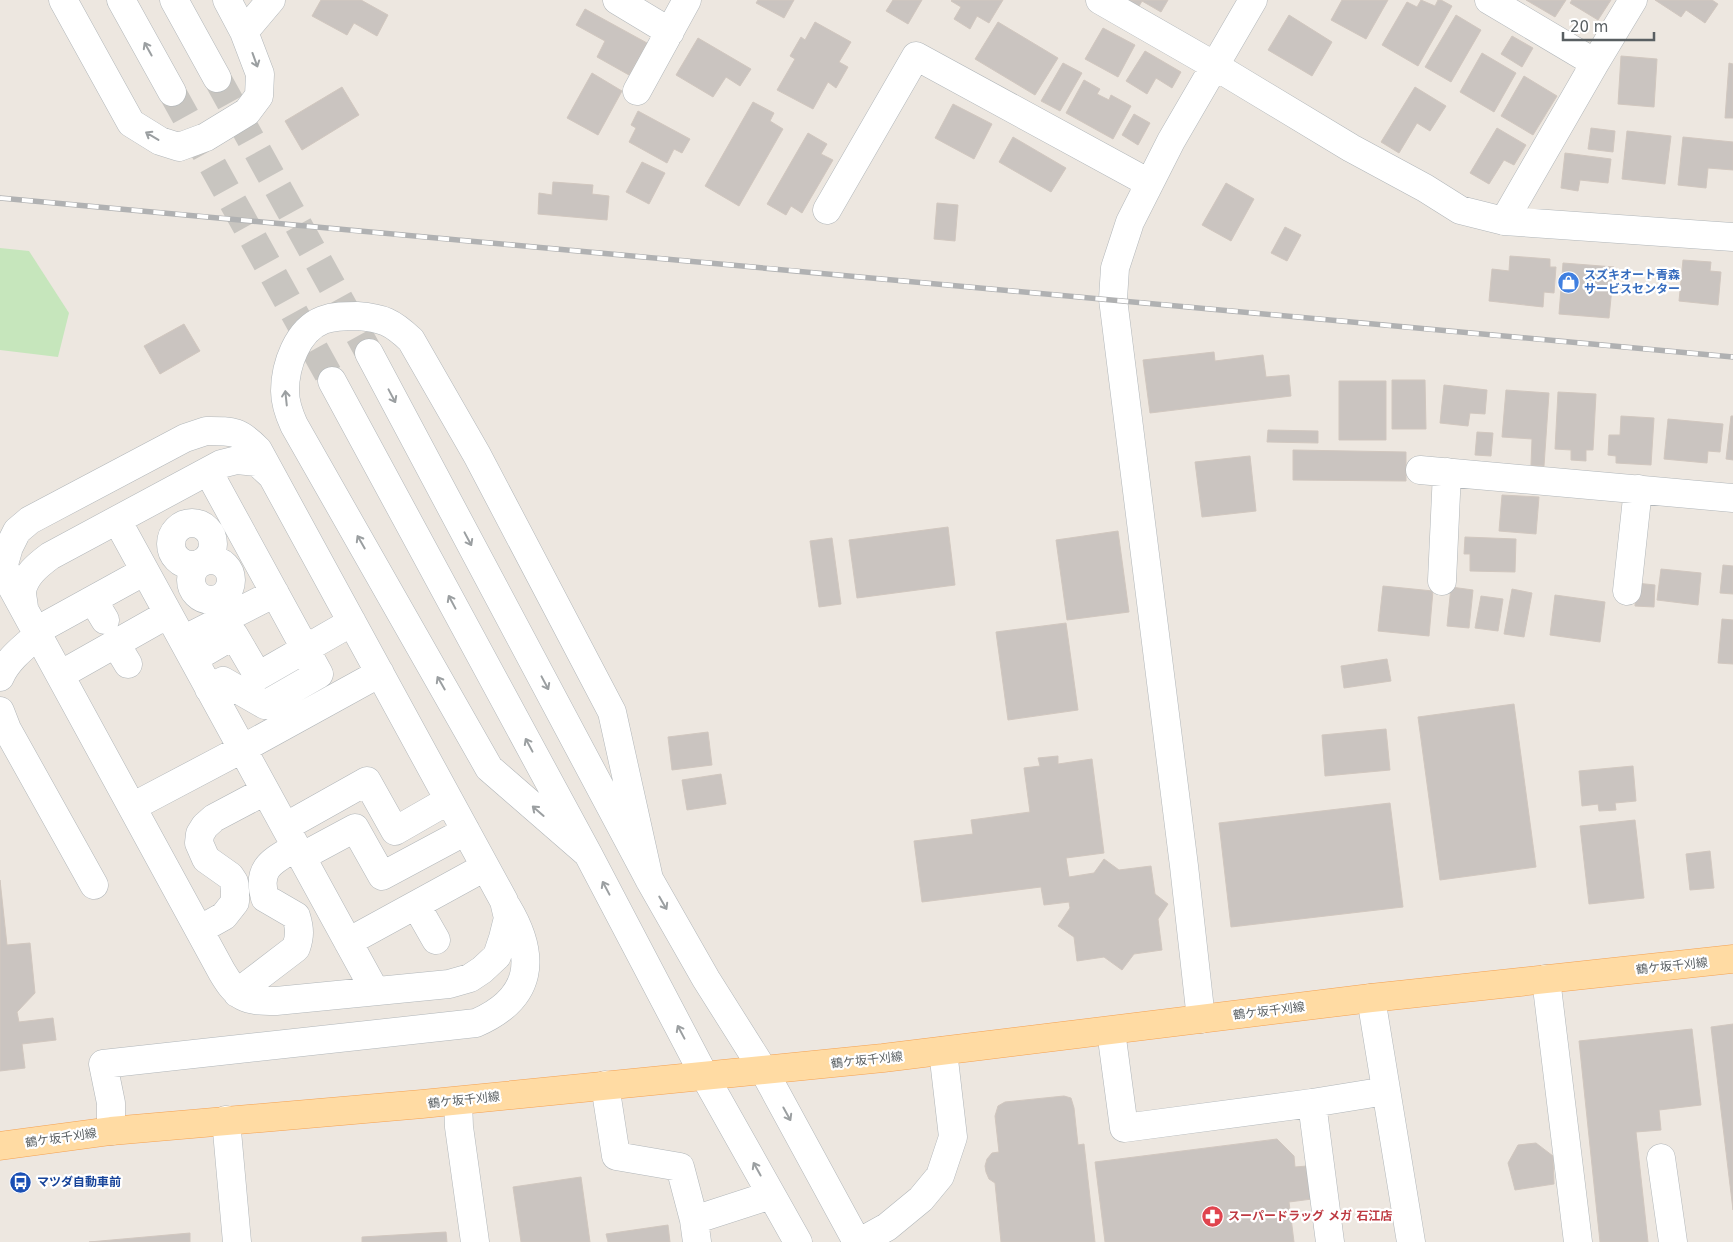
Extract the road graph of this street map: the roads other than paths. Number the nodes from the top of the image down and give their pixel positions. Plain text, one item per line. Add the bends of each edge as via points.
1 (63, 0) edge
2 (121, 0) edge
3 (174, 0) edge
4 (227, 0) edge
5 (271, 0) edge
6 (617, 0) edge
7 (688, 0) edge
8 (1100, 0) edge
9 (1253, 0) edge
10 (1489, 0) edge
11 (1633, 0) edge
12 (244, 32) junction
13 (670, 32) junction
14 (1595, 63) junction
15 (1216, 66) junction
16 (217, 78) tunnel mouth
17 (637, 91) dead end
18 (172, 92) tunnel mouth
19 (1149, 183) junction
20 (827, 210) dead end
21 (1504, 221) junction
22 (1733, 237) edge
23 (369, 353) tunnel mouth
24 (332, 381) tunnel mouth
25 (208, 471) junction
26 (271, 475) junction
27 (1638, 489) junction
28 (164, 495) junction
29 (1733, 498) edge
30 (117, 520) junction
31 (202, 563) junction
32 (145, 571) junction
33 (1442, 582) dead end
34 (194, 589) junction
35 (1628, 590) dead end
36 (275, 593) junction
37 (167, 610) junction
38 (352, 622) junction
39 (33, 625) junction
40 (110, 632) junction
41 (305, 649) junction
42 (188, 650) junction
43 (380, 673) junction
44 (60, 675) junction
45 (0, 677) edge
46 (210, 689) junction
47 (0, 712) edge
48 (242, 749) junction
49 (265, 791) junction
50 (449, 800) junction
51 (132, 807) junction
52 (466, 831) junction
53 (294, 844) junction
54 (588, 854) junction
55 (485, 866) junction
56 (649, 879) junction
57 (94, 885) dead end
58 (504, 901) junction
59 (416, 905) junction
60 (200, 930) junction
61 (436, 940) dead end
62 (348, 942) junction
63 (1733, 959) edge
64 (1546, 979) junction
65 (375, 991) junction
66 (237, 993) junction
67 (1371, 998) junction
68 (1201, 1019) junction
69 (1111, 1030) junction
70 (943, 1051) junction
71 (764, 1071) junction
72 (704, 1075) junction
73 (605, 1086) junction
74 (1386, 1091) junction
75 (458, 1101) junction
76 (1312, 1103) junction
77 (226, 1120) junction
78 (111, 1131) junction
79 (0, 1146) edge
80 (1661, 1158) dead end
81 (771, 1195) junction
82 (695, 1231) edge
83 (237, 1242) edge
84 (474, 1242) edge
85 (798, 1242) edge
86 (858, 1242) edge
87 (1330, 1242) edge
88 (1411, 1242) edge
89 (1578, 1242) edge
90 (1673, 1242) edge

12 -> 1 street via 260,74 259,96 247,112 206,137 179,147 160,141 131,123
18 -> 2 street
3 - 16 street
4 - 12 street
5 - 12 street
6 - 13 street
7 - 13 street
8 - 15 street
9 - 15 street
10 - 14 street
11 - 14 street
13 - 17 street
14 - 21 street
15 - 19 street
15 - 21 street via 1460,210
19 - 20 street via 916,56
19 - 68 street via 1127,231 1116,268 1113,300
21 - 22 street
23 -> 56 street
54 -> 24 street
25 - 26 street via 237,460 257,462
25 - 28 street
25 - 36 street
26 - 38 street
26 - 39 street via 258,450 243,436 206,431 185,438 30,520 17,531 4,564 8,580
27 - 29 street
27 - 33 street via 1433,471
27 - 35 street
28 - 30 street
28 - 31 street via 182,524 170,540 175,558 193,565
30 - 32 street
30 - 39 street via 50,556 28,577 22,592
31 - 34 street via 192,576
31 - 34 street via 211,560 227,567 231,584 228,593 212,601 203,599
32 - 37 street
32 - 40 street
34 - 37 street
36 - 41 street
36 - 42 street
37 - 40 street
37 - 42 street
38 - 41 street
38 - 43 street
39 - 40 street
39 - 44 street
39 - 45 street
40 - 44 street
41 - 42 street via 258,676 234,635
41 - 46 street via 319,674 265,705 223,681
42 - 46 street
43 - 48 street
43 - 50 street
44 - 51 street
46 - 48 street
47 - 57 street
48 - 49 street
48 - 51 street
49 - 53 street
49 - 60 street via 214,818 200,834 199,843 206,860 230,876 235,891 235,902 224,916
50 - 52 street
50 - 53 street via 394,831 367,781
51 - 60 street
52 - 53 street via 382,876 355,828
52 - 55 street
53 - 62 street
53 - 66 street via 265,870 262,888 265,898 296,916 300,929 296,948
54 -> 56 street via 489,768 294,425 285,391 292,356 299,341 322,320 342,316 381,319 396,326 411,340 477,455 612,712
72 -> 54 street
55 - 58 street
55 - 59 street
56 -> 71 street
58 - 65 street via 508,918 503,938 497,956 482,970 470,978 449,984
58 - 78 street via 521,936 526,970 521,988 491,1016 476,1023 103,1064 111,1103
59 - 61 street
59 - 62 street
60 - 66 street via 231,988
62 - 65 street
63 - 64 main road, 鶴ケ坂千刈線
64 - 67 main road, 鶴ケ坂千刈線
64 - 89 street
65 - 66 street via 276,1001 258,1001
67 - 68 main road, 鶴ケ坂千刈線
67 - 74 street
68 - 69 main road, 鶴ケ坂千刈線
69 - 70 main road, 鶴ケ坂千刈線
69 - 76 street via 1124,1128
70 - 71 main road, 鶴ケ坂千刈線
70 - 86 street via 953,1137 940,1176 921,1198 887,1227
71 - 72 main road, 鶴ケ坂千刈線
71 -> 86 street
72 - 73 main road, 鶴ケ坂千刈線
81 -> 72 street
73 - 75 main road, 鶴ケ坂千刈線
73 - 82 street via 616,1156 680,1167
74 - 76 street
74 - 88 street
75 - 77 main road, 鶴ケ坂千刈線
75 - 84 street
76 - 87 street
77 - 78 main road, 鶴ケ坂千刈線
77 - 83 street
78 - 79 main road, 鶴ケ坂千刈線
80 - 90 street
81 - 82 street
81 - 85 street

